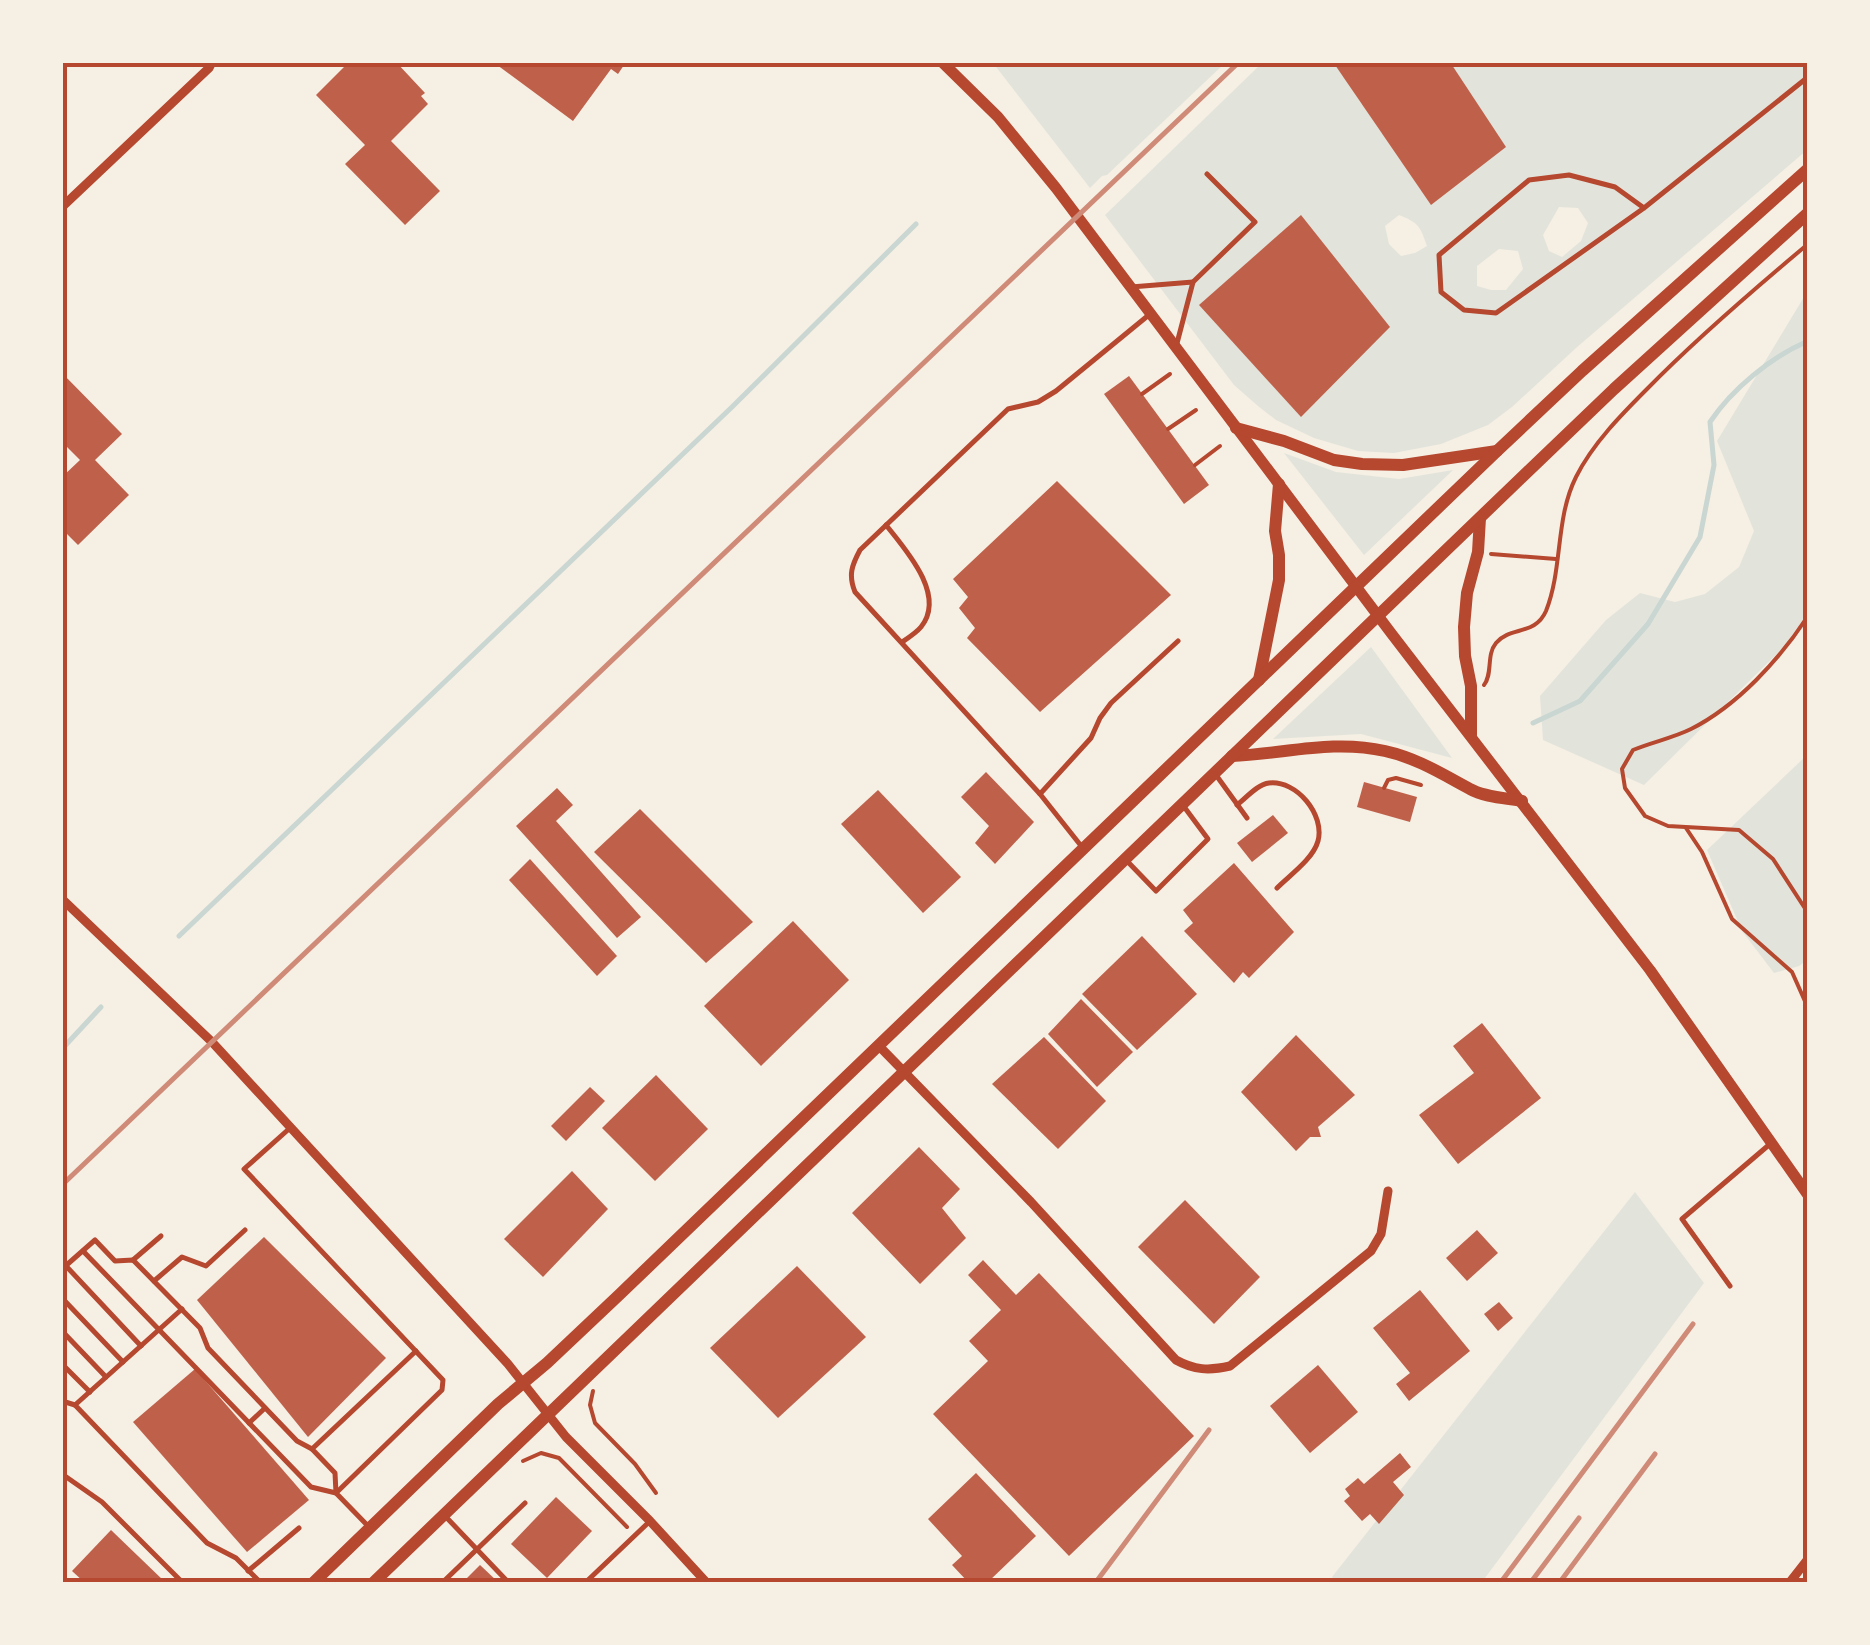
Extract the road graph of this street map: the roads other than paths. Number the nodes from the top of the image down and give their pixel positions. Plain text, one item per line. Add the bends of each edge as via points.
1 (212, 62) edge
2 (947, 64) edge
3 (1808, 77) edge
4 (1808, 169) edge
5 (1207, 174) dead end
6 (62, 207) edge
7 (1644, 208) junction
8 (1808, 212) edge
9 (1192, 282) junction
10 (1130, 287) junction
11 (1150, 314) junction
12 (1176, 348) junction
13 (1236, 428) junction
14 (1497, 451) junction
15 (1279, 484) junction
16 (1480, 518) junction
17 (886, 525) junction
18 (1357, 587) junction
19 (1377, 616) junction
20 (1178, 641) dead end
21 (902, 642) junction
22 (1259, 680) junction
23 (1471, 736) junction
24 (1232, 756) junction
25 (1214, 773) junction
26 (1040, 794) junction
27 (1522, 802) junction
28 (1182, 804) junction
29 (1237, 805) junction
30 (1247, 818) dead end
31 (1084, 850) junction
32 (1125, 858) junction
33 (1277, 888) dead end
34 (62, 898) edge
35 (879, 1046) junction
36 (904, 1071) junction
37 (290, 1128) junction
38 (1770, 1144) junction
39 (1388, 1191) dead end
40 (1808, 1196) edge
41 (245, 1230) dead end
42 (161, 1236) dead end
43 (83, 1251) junction
44 (133, 1260) junction
45 (64, 1268) edge
46 (154, 1281) junction
47 (1730, 1286) dead end
48 (62, 1298) edge
49 (182, 1310) junction
50 (159, 1330) junction
51 (62, 1331) edge
52 (141, 1346) junction
53 (416, 1351) junction
54 (123, 1362) junction
55 (62, 1364) edge
56 (106, 1377) junction
57 (522, 1383) junction
58 (90, 1392) junction
59 (62, 1401) edge
60 (75, 1405) junction
61 (265, 1408) junction
62 (548, 1415) junction
63 (249, 1422) junction
64 (312, 1449) junction
65 (62, 1474) edge
66 (336, 1493) junction
67 (525, 1503) dead end
68 (444, 1515) junction
69 (650, 1521) junction
70 (300, 1528) dead end
71 (370, 1528) junction
72 (477, 1550) junction
73 (1808, 1560) edge
74 (248, 1571) junction
75 (182, 1582) edge
76 (260, 1582) edge
77 (314, 1582) edge
78 (374, 1582) edge
79 (443, 1582) edge
80 (508, 1582) edge
81 (586, 1582) edge
82 (706, 1582) edge
83 (1790, 1582) edge

1 - 6 street
2 - 10 street via 1023,146
3 - 7 lane
4 - 14 main road
5 - 9 lane via 1255,222
7 - 7 lane via 1616,187 1568,175 1529,180 1438,255 1441,292 1464,310 1496,313
8 - 16 main road
9 - 10 lane
9 - 12 lane
10 - 11 street
11 - 12 street
11 - 17 lane via 1056,391 1008,408
12 - 13 street
13 - 14 main road via 1362,464
13 - 15 street
14 - 18 main road
15 - 18 street
15 - 22 main road via 1279,580
16 - 19 main road
16 - 23 main road via 1464,627
17 - 21 lane via 916,563 928,598 928,615
17 - 21 lane via 860,550 850,579
18 - 19 street
18 - 22 main road
19 - 23 street
19 - 24 main road
20 - 26 lane via 1111,703 1091,738
21 - 26 lane
22 - 31 main road
23 - 27 street
24 - 25 main road
24 - 27 main road via 1364,747 1419,762 1472,791
25 - 28 main road
25 - 29 lane
26 - 31 lane
27 - 38 street
28 - 32 main road
28 - 32 lane via 1208,839 1156,890
29 - 30 lane
29 - 33 lane via 1274,783 1297,793 1316,813 1315,847
31 - 35 main road
32 - 36 main road
34 - 37 street via 212,1042
35 - 36 street
35 - 57 main road
36 - 39 street via 1176,1360 1191,1368 1230,1366 1371,1251
36 - 62 main road
37 - 53 lane via 244,1169
37 - 57 street
38 - 40 street
38 - 47 lane via 1682,1219
41 - 46 lane via 206,1266 182,1257
42 - 44 lane
43 - 44 lane via 95,1240 115,1261
43 - 45 lane
43 - 50 lane
44 - 46 lane
45 - 52 lane
46 - 49 lane
48 - 54 lane
49 - 50 lane
49 - 61 lane
50 - 52 lane
50 - 63 lane
51 - 56 lane
52 - 54 lane
53 - 64 lane
53 - 66 lane via 444,1380 442,1390
54 - 56 lane
55 - 58 lane
56 - 58 lane
57 - 62 street
57 - 71 main road
58 - 60 lane
59 - 60 lane
60 - 74 lane via 208,1543
61 - 63 lane
61 - 64 lane
62 - 68 main road
62 - 69 street
63 - 66 lane via 311,1487
64 - 66 lane via 335,1474
65 - 75 lane via 102,1502
66 - 71 lane
67 - 72 lane
68 - 72 lane
68 - 78 main road
69 - 81 lane
69 - 82 street
70 - 74 lane
71 - 77 main road
72 - 79 lane
72 - 80 lane
73 - 83 street
74 - 76 lane

